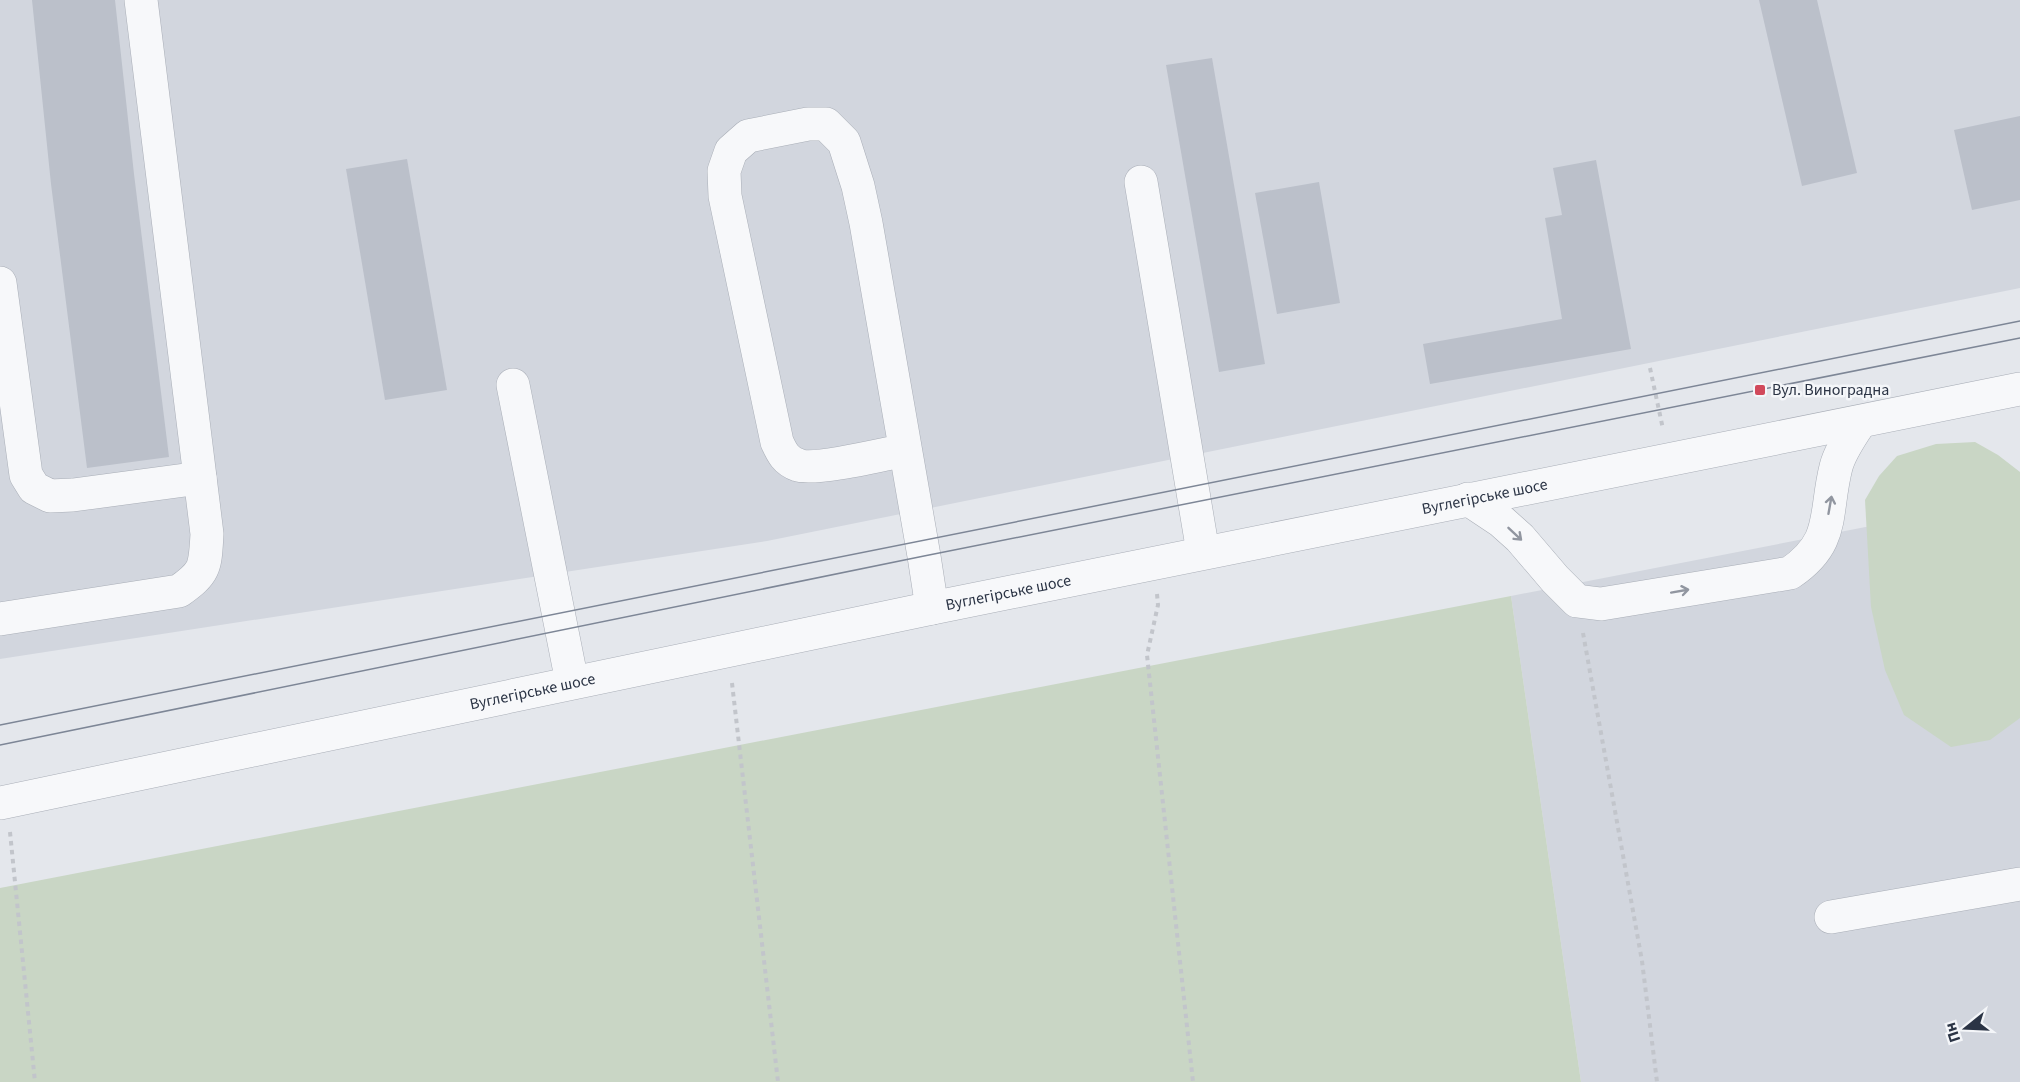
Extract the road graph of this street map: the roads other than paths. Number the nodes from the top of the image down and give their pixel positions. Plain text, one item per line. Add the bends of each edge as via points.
1 (141, 0) edge
2 (1141, 182) dead end
3 (0, 283) edge
4 (513, 385) dead end
5 (2020, 389) edge
6 (1860, 422) junction
7 (905, 450) junction
8 (200, 478) junction
9 (1468, 499) junction
10 (1203, 552) junction
11 (932, 608) junction
12 (0, 619) edge
13 (572, 682) junction
14 (3, 802) edge
15 (2020, 884) edge
16 (1831, 917) dead end

1 - 8 street
2 - 10 street
3 - 8 street via 26,475 34,488 50,496 62,496
4 - 13 street
5 - 6 street, Вуглегірське шосе
6 - 9 street, Вуглегірське шосе
9 -> 6 street via 1501,520 1577,601 1601,604 1790,573 1808,561 1821,543 1836,465
7 - 7 street via 814,467 799,466 784,457 777,442 725,196 724,171 731,151 748,136 826,124 844,142 864,214
7 - 11 street
8 - 12 street via 207,534 206,560 198,578 179,591
9 - 10 street, Вуглегірське шосе
10 - 11 street, Вуглегірське шосе
11 - 13 street, Вуглегірське шосе
13 - 14 street, Вуглегірське шосе
15 - 16 street

